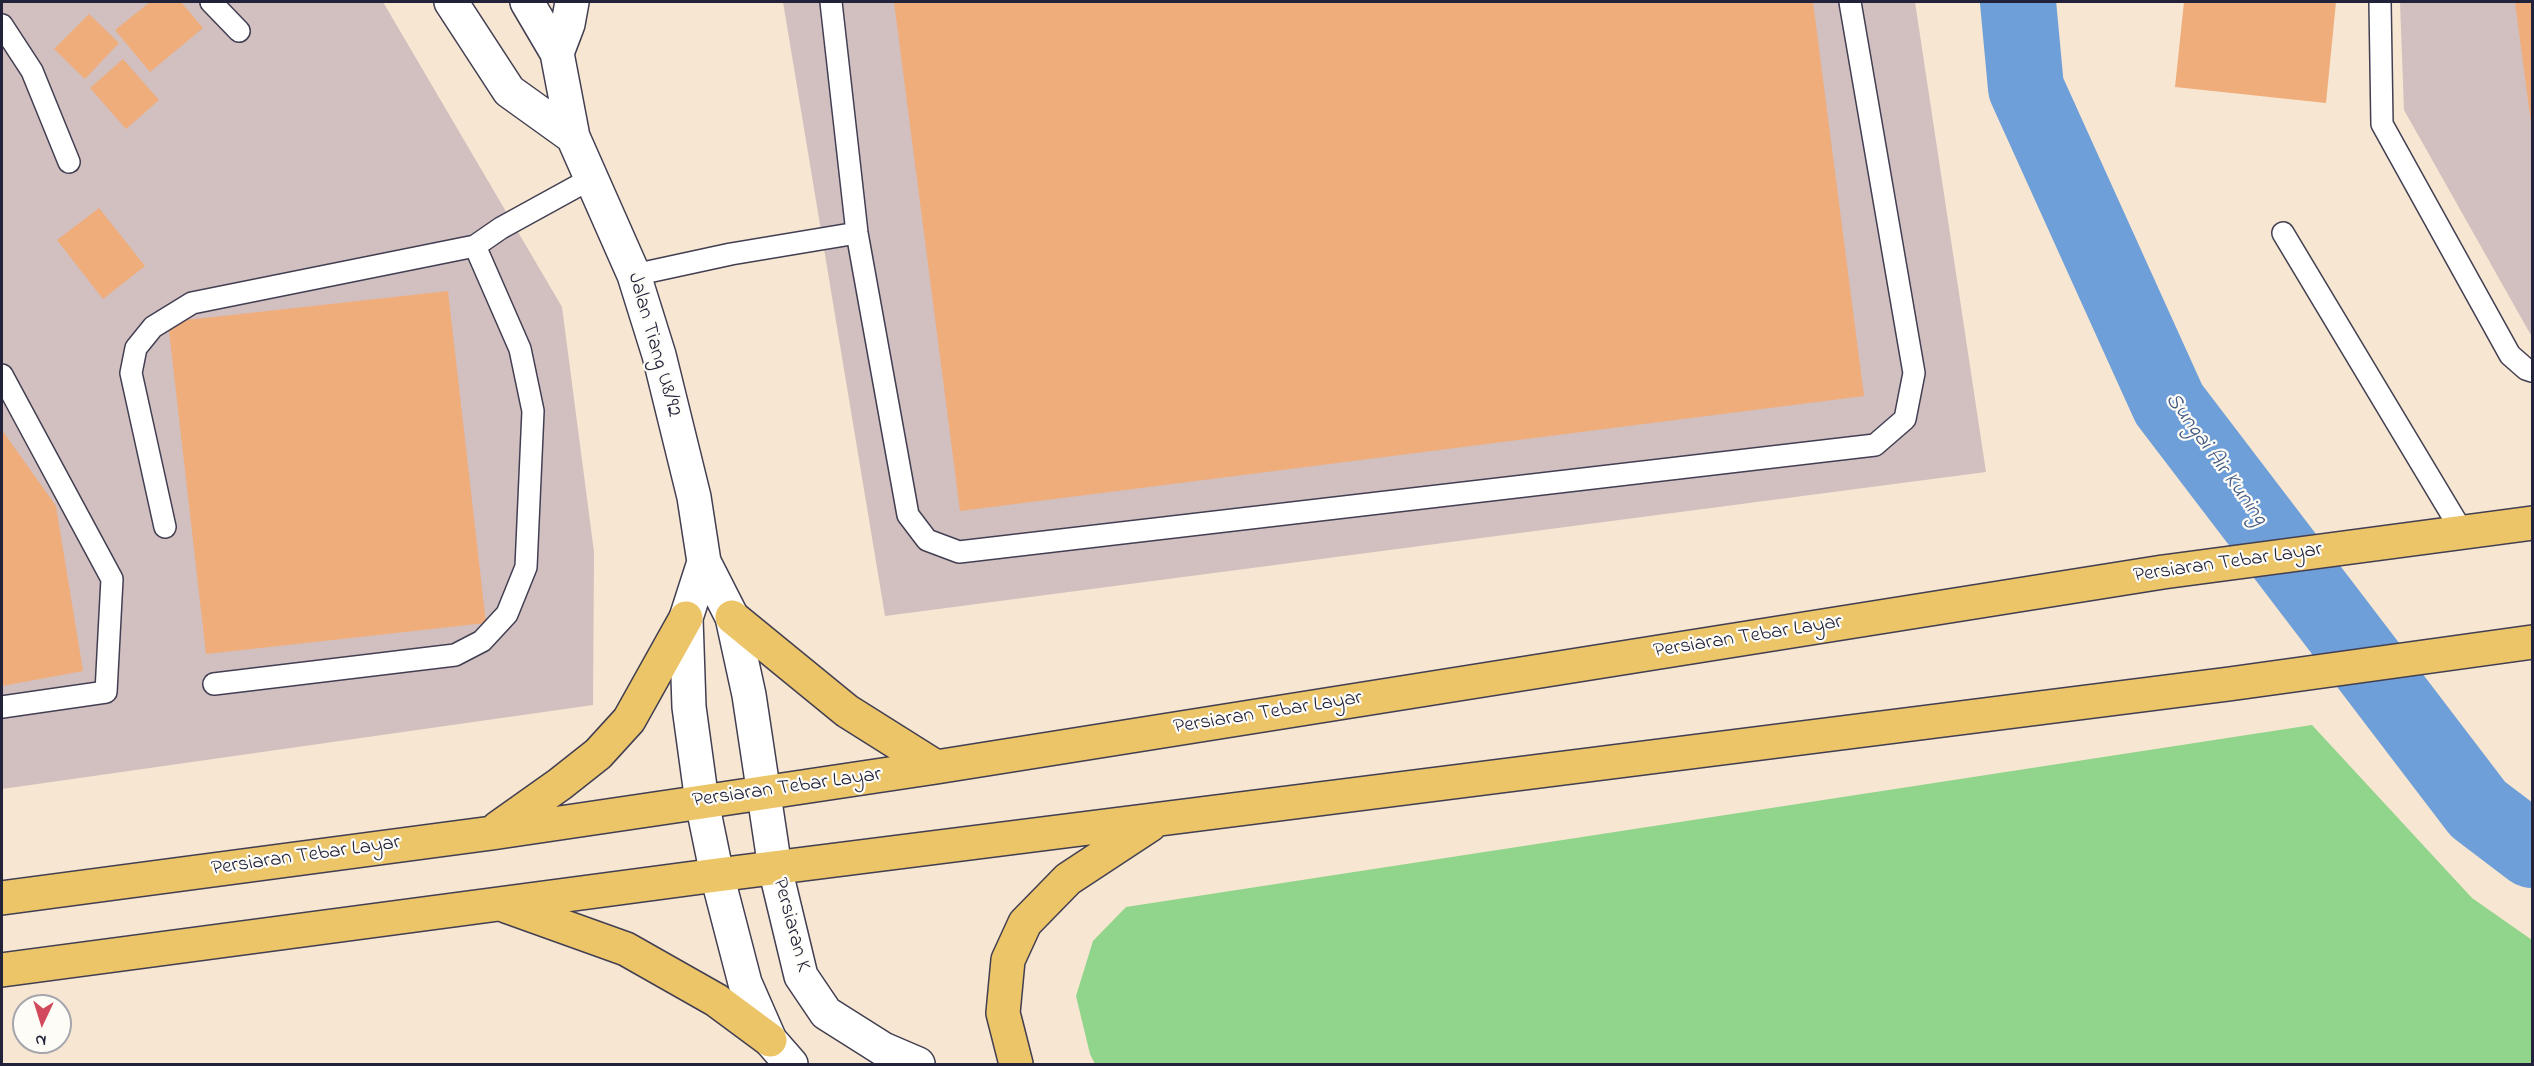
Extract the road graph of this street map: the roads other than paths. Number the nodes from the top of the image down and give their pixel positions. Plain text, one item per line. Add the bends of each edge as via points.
1 (211, 2) edge
2 (527, 2) edge
3 (572, 2) edge
4 (831, 2) edge
5 (1850, 2) edge
6 (2380, 2) edge
7 (458, 4) edge
8 (2, 25) edge
9 (239, 31) dead end
10 (557, 53) junction
11 (573, 137) junction
12 (69, 162) dead end
13 (592, 178) junction
14 (857, 233) junction
15 (2283, 233) dead end
16 (476, 246) junction
17 (634, 275) junction
18 (2532, 371) edge
19 (2, 375) edge
20 (2532, 523) edge
21 (165, 527) dead end
22 (2447, 535) junction
23 (704, 562) junction
24 (732, 617) junction
25 (686, 618) junction
26 (2532, 642) edge
27 (214, 684) dead end
28 (2, 707) edge
29 (936, 767) junction
30 (765, 792) junction
31 (702, 802) junction
32 (1157, 821) junction
33 (492, 833) junction
34 (775, 868) junction
35 (717, 875) junction
36 (2, 898) edge
37 (501, 904) junction
38 (2, 970) edge
39 (770, 1040) junction
40 (791, 1065) edge
41 (918, 1065) edge
42 (1016, 1065) edge

1 - 9 lane
2 - 10 street, Jalan Tiang U8/92
3 - 10 street
4 - 14 lane
5 - 14 lane via 1914,373 1905,419 1875,445 959,552 927,540 908,515
6 - 18 lane via 2382,124 2510,355
7 - 11 street, Jalan Tiang U8/92 via 509,91
8 - 12 lane via 32,71
10 - 11 street, Jalan Tiang U8/92
11 - 13 street, Jalan Tiang U8/92
13 - 16 lane
13 - 17 street, Jalan Tiang U8/92
14 - 17 lane
15 - 22 lane
16 - 21 lane via 192,303 153,327 136,348 131,374
16 - 27 lane via 520,350 533,411 526,567 507,614 482,641 455,655
17 - 23 street, Jalan Tiang U8/92 via 679,435
19 - 28 lane via 112,579 106,692
20 - 22 main road, Persiaran Tebar Layar
22 - 29 main road, Persiaran Tebar Layar via 2163,572
23 - 24 street, Persiaran K
23 - 25 street
24 - 29 main road via 847,711
24 - 30 street, Persiaran K
25 - 31 street via 689,707
25 - 33 main road via 629,720 598,754
26 - 32 main road
29 - 30 main road, Persiaran Tebar Layar
30 - 31 main road, Persiaran Tebar Layar
30 - 34 street, Persiaran K
31 - 33 main road, Persiaran Tebar Layar
31 - 35 street
32 - 34 main road
32 - 42 main road via 1068,879 1025,923 1008,960 1003,1013
33 - 36 main road, Persiaran Tebar Layar
34 - 35 main road
34 - 41 street, Persiaran K via 801,976 826,1013 883,1049
35 - 37 main road
35 - 39 street via 745,983
37 - 38 main road
37 - 39 main road via 626,949 716,1000
39 - 40 street

